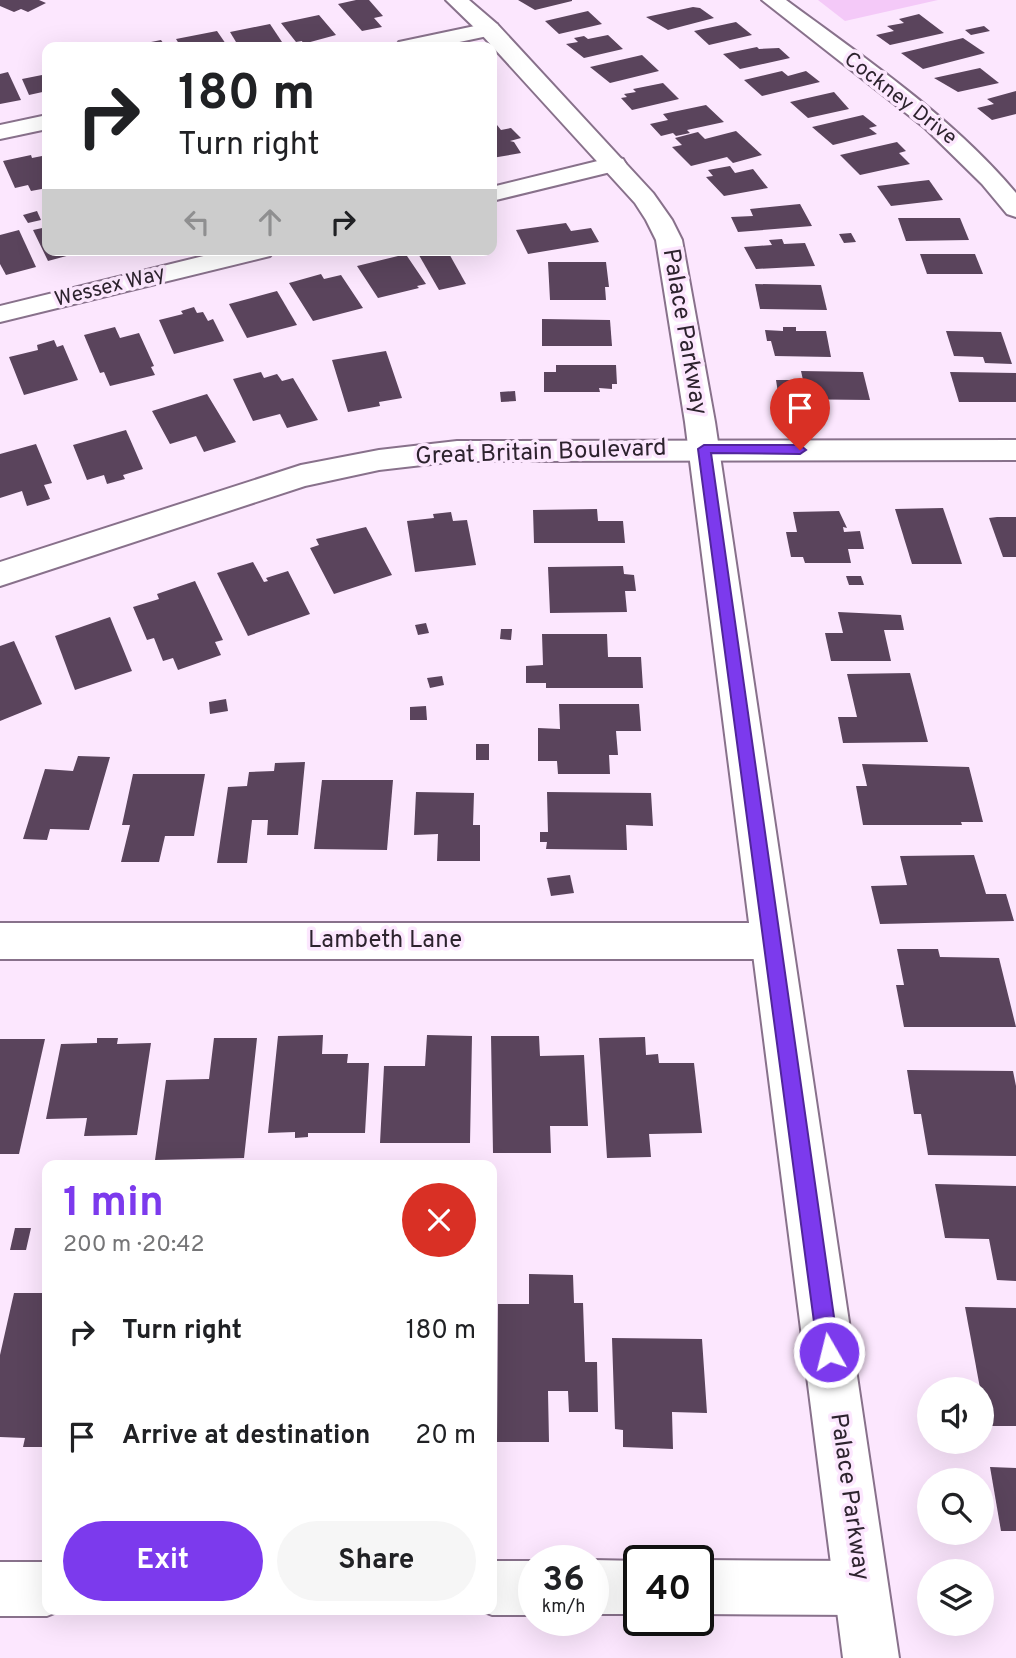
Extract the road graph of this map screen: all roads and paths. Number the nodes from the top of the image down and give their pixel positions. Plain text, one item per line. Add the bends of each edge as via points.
1 (457, 0) edge
2 (774, 0) edge
3 (489, 29) junction
4 (430, 42) edge
5 (42, 123) edge
6 (0, 132) edge
7 (614, 164) junction
8 (497, 193) edge
9 (1016, 209) edge
10 (237, 256) edge
11 (0, 314) edge
12 (704, 449) junction
13 (1016, 450) edge
14 (0, 574) edge
15 (0, 941) edge
16 (770, 941) junction
17 (714, 1587) edge
18 (497, 1588) edge
19 (518, 1588) edge
20 (861, 1588) junction
21 (0, 1589) edge
22 (42, 1589) edge
23 (871, 1658) edge

1 - 3 street, Palace Parkway
2 - 9 street, Cockney Drive via 947,134 984,169
3 - 4 street
3 - 7 street, Palace Parkway
5 - 6 street
7 - 8 street
7 - 12 street, Palace Parkway via 644,198 669,240
10 - 11 street, Wessex Way
12 - 13 street, Great Britain Boulevard
12 - 14 street, Great Britain Boulevard via 457,451 379,460 301,476
12 - 16 street, Palace Parkway
15 - 16 street, Lambeth Lane
16 - 20 street, Palace Parkway
17 - 20 street
18 - 19 street
20 - 23 street, Palace Parkway
21 - 22 street

